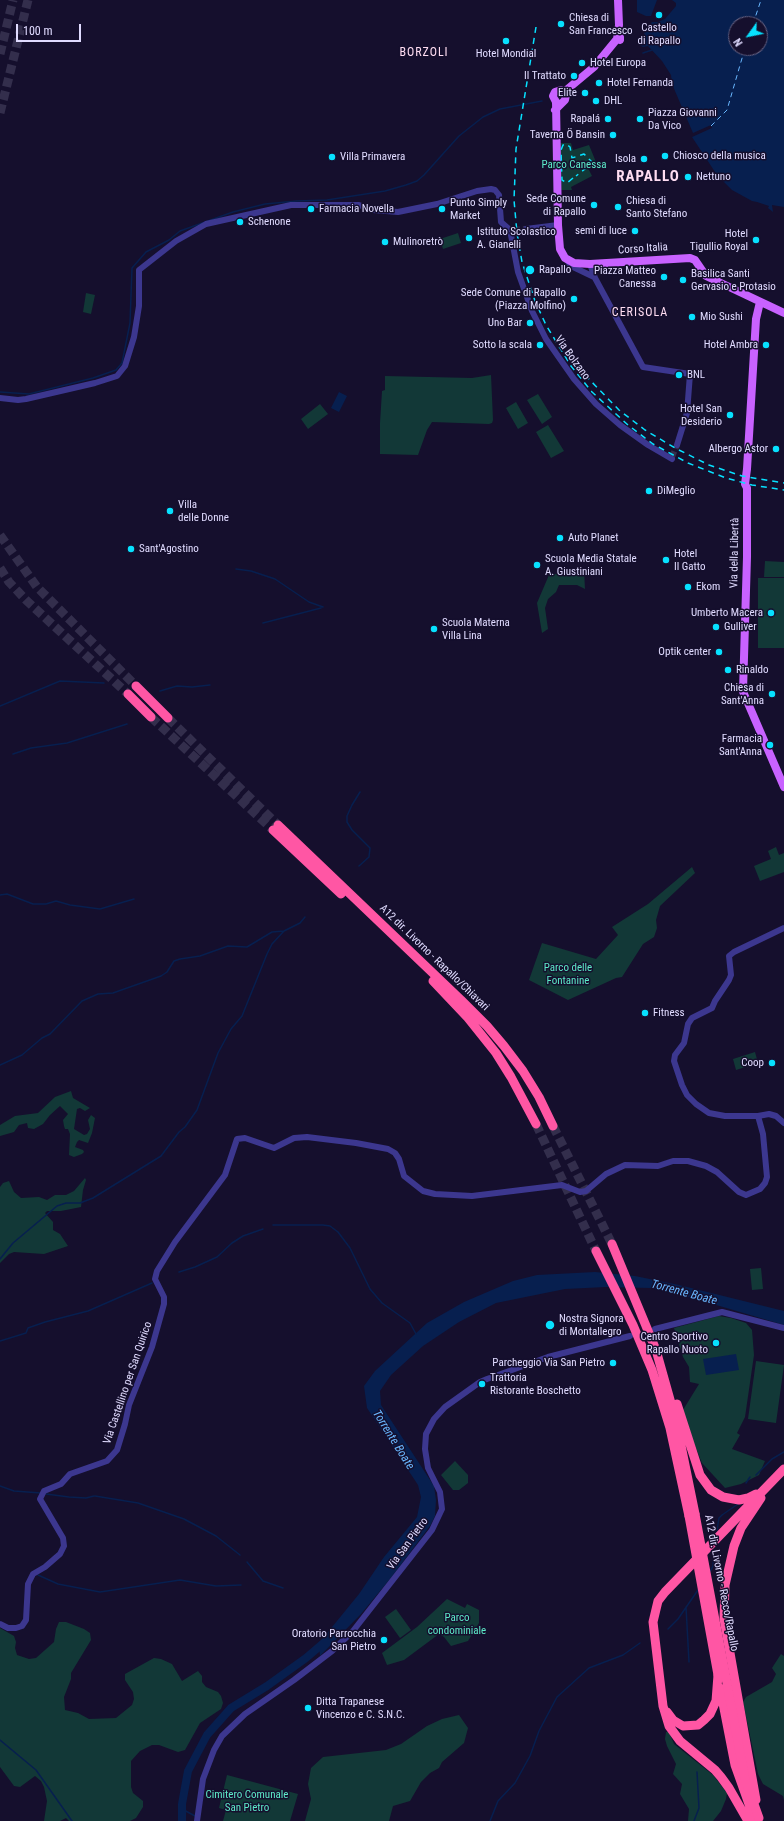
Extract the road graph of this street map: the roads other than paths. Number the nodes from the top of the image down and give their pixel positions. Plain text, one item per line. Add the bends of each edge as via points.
1 (618, 0) edge
2 (558, 225) junction
3 (526, 229) tunnel mouth
4 (584, 266) junction
5 (760, 302) junction
6 (784, 313) edge
7 (0, 398) edge
8 (677, 445) tunnel mouth
9 (672, 459) dead end
10 (744, 668) junction
11 (136, 686) tunnel mouth
12 (743, 691) junction
13 (128, 694) tunnel mouth
14 (151, 717) tunnel mouth
15 (168, 718) tunnel mouth
16 (784, 787) edge
17 (275, 828) tunnel mouth
18 (360, 908) junction
19 (784, 928) edge
20 (758, 1116) junction
21 (784, 1122) edge
22 (536, 1124) tunnel mouth
23 (553, 1126) tunnel mouth
24 (612, 1244) tunnel mouth
25 (596, 1252) tunnel mouth
26 (784, 1328) edge
27 (655, 1329) dead end
28 (630, 1336) dead end
29 (656, 1350) junction
30 (784, 1469) edge
31 (784, 1473) edge
32 (762, 1494) junction
33 (692, 1515) junction
34 (0, 1624) edge
35 (718, 1675) junction
36 (759, 1820) edge
37 (197, 1821) edge
38 (748, 1821) edge

1 - 2 main road via 618,36 594,68 564,92 555,92 553,96 558,105
2 - 3 street
2 - 4 main road via 560,249 567,260
4 - 5 main road, Corso Italia via 690,258 695,260 706,276
4 - 8 street via 595,278 643,367 690,374 687,413
5 - 6 main road
5 - 10 main road, Via della Libertà via 756,319 747,472 749,478 746,488
7 - 9 street, Via Bolzano via 26,399 117,376 125,366 134,337 139,270 176,241 206,224 291,205 359,205 373,210 398,212 491,189 498,195 501,222 512,230 518,272 532,311 546,339 574,379 596,404 620,425
10 - 12 main road, Via della Libertà
10 - 12 main road, Via della Libertà via 738,681
11 - 15 highway
12 - 16 main road
13 - 14 highway
17 - 18 highway
18 - 22 highway via 468,1018 496,1053
18 - 23 highway, A12 dir. Livorno - Rapallo/Chiavari via 461,1000 504,1046 539,1096
19 - 20 street via 729,956 729,980 712,1008 692,1018 688,1024 684,1044 675,1055 674,1061 688,1095 709,1113 725,1116
20 - 21 street via 768,1114
20 - 34 street, Via Castellino per San Quirico via 764,1141 767,1177 760,1189 746,1195 717,1172 688,1161 673,1161 658,1166 625,1165 606,1174 586,1191 580,1192 562,1185 472,1196 434,1194 423,1191 404,1176 399,1159 388,1149 307,1137 294,1138 274,1148 245,1138 237,1139 225,1175 157,1271 155,1279 164,1297 164,1304 152,1347 128,1405 117,1450 107,1461 70,1474 61,1484 44,1490 40,1499 63,1538 64,1546 60,1554 32,1574 28,1584 26,1620 22,1626 8,1628
24 - 29 highway
25 - 33 highway via 642,1344 652,1370
26 - 27 street via 722,1312
28 - 37 street, Via San Pietro via 548,1357 487,1379 445,1407 434,1419 426,1434 425,1449 428,1468 440,1492 442,1509 432,1530 352,1631 332,1651 245,1714 222,1736 203,1779
29 - 32 highway via 662,1361 700,1475 708,1486 720,1496 739,1500
29 - 33 highway, A12 dir. Livorno - Recco/Rapallo via 676,1421
30 - 32 highway
31 - 32 highway
32 - 35 highway via 663,1598 657,1612 667,1714 683,1726 704,1720 716,1701
32 - 36 highway via 741,1528 734,1546 725,1585 724,1619
32 - 38 highway via 665,1592 658,1601 653,1622 663,1706 669,1726 680,1741 721,1777
33 - 35 highway, bridge
33 - 36 highway, A12 dir. Livorno - Recco/Rapallo, bridge via 745,1779
35 - 36 highway via 735,1765

